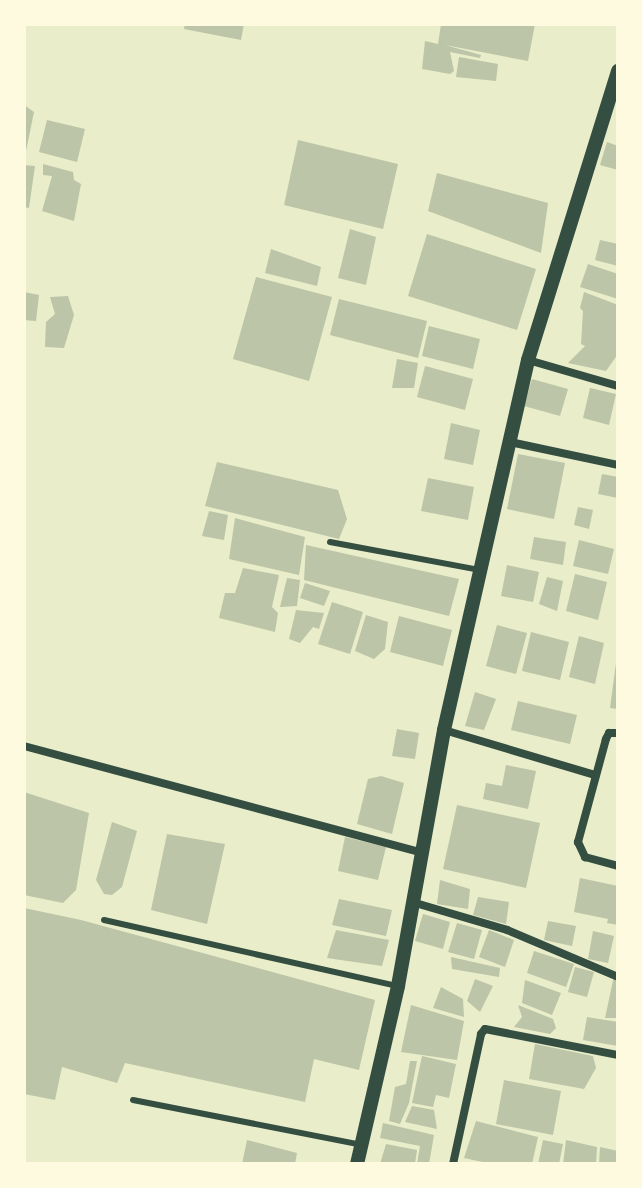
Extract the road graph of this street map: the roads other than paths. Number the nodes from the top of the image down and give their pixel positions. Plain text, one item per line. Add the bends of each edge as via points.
1 (618, 71) edge
2 (528, 360) junction
3 (618, 386) edge
4 (510, 442) junction
5 (618, 465) edge
6 (330, 542) dead end
7 (480, 570) junction
8 (444, 730) junction
9 (618, 733) edge
10 (24, 746) edge
11 (590, 774) junction
12 (420, 852) junction
13 (618, 866) edge
14 (412, 902) junction
15 (104, 920) dead end
16 (618, 977) edge
17 (398, 986) junction
18 (618, 1055) edge
19 (133, 1100) dead end
20 (362, 1145) junction
21 (357, 1164) edge
22 (453, 1164) edge

1 - 2 street
2 - 3 street
2 - 4 street
4 - 5 street
4 - 7 street
6 - 7 lane
7 - 8 street
8 - 11 street
8 - 12 street
9 - 11 street via 609,733
10 - 12 street
11 - 13 street via 579,848 591,861
12 - 14 street
14 - 16 street via 507,930
14 - 17 street
15 - 17 lane
17 - 20 street
18 - 22 street via 485,1029
19 - 20 lane
20 - 21 street

